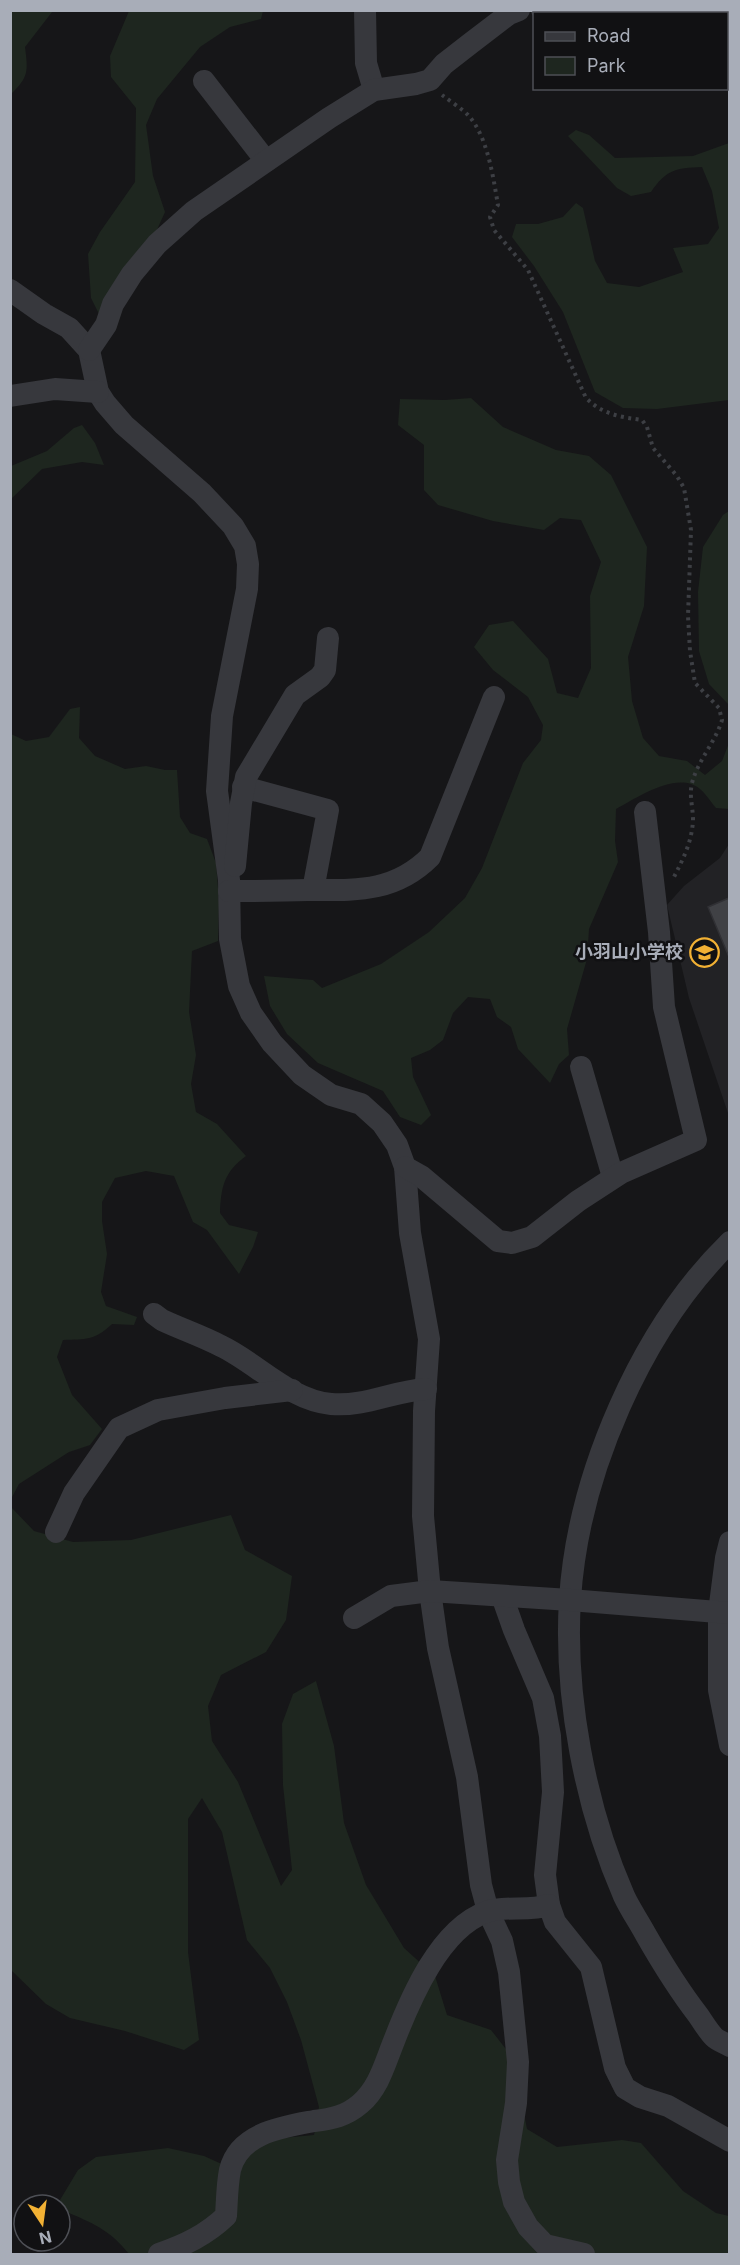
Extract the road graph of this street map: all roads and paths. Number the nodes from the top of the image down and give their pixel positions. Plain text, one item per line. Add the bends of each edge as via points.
1 (365, 10) edge
2 (519, 10) edge
3 (430, 80) junction
4 (204, 81) dead end
5 (374, 90) junction
6 (266, 161) junction
7 (10, 290) edge
8 (89, 350) junction
9 (98, 392) junction
10 (10, 396) edge
11 (328, 638) dead end
12 (494, 697) dead end
13 (243, 787) junction
14 (645, 812) dead end
15 (313, 890) junction
16 (229, 891) junction
17 (654, 900) junction
18 (581, 1067) dead end
19 (405, 1167) junction
20 (613, 1177) junction
21 (729, 1242) edge
22 (154, 1314) dead end
23 (426, 1389) junction
24 (292, 1390) junction
25 (56, 1532) dead end
26 (729, 1542) edge
27 (430, 1591) junction
28 (502, 1596) junction
29 (570, 1600) junction
30 (724, 1613) edge
31 (354, 1618) dead end
32 (729, 1745) edge
33 (549, 1905) junction
34 (488, 1911) junction
35 (724, 2036) edge
36 (729, 2141) edge
37 (159, 2254) edge
38 (584, 2254) edge

1 - 5 street via 366,63
2 - 3 street via 444,64
3 - 5 street
3 - 17 path via 469,116 483,142 498,205 490,217 494,230 528,270 586,398 597,409 642,420 653,448 684,488 691,530 688,616 695,683 719,708 722,720 693,781 692,835 686,854 662,899
4 - 6 street
5 - 6 street
6 - 8 street via 194,211 157,244 132,274
7 - 8 street via 69,328
8 - 9 street
9 - 10 street via 55,389
9 - 16 street via 123,425 202,493 233,526 245,546 247,589 222,716 217,791
11 - 13 street via 325,670 287,705
12 - 15 street via 430,857 405,877 385,884 355,891
13 - 15 street via 328,810
13 - 16 street
14 - 17 street
15 - 16 street
16 - 19 street via 230,939 239,986 251,1013 272,1043 303,1075 331,1095 361,1104 382,1123 397,1145
17 - 20 street via 663,1006 696,1140
18 - 20 street
19 - 20 street via 498,1240 512,1243 532,1237
19 - 23 street via 411,1233 429,1339
21 - 29 street via 670,1315 629,1383 590,1491 577,1543
22 - 24 street via 223,1346
23 - 24 street via 352,1404 329,1404
23 - 27 street via 423,1516
24 - 25 street via 158,1410 119,1428 74,1492
26 - 30 street
27 - 28 street
27 - 31 street via 391,1596
27 - 34 street via 438,1648 467,1777
28 - 29 street
28 - 33 street via 536,1676 550,1736 553,1792 545,1875
29 - 30 street
29 - 35 street via 571,1684 583,1766 598,1830 630,1908 671,1980
30 - 32 street via 719,1690
33 - 34 street
33 - 36 street via 555,1922 591,1967 615,2068 625,2088 668,2106
34 - 37 street via 469,1920 446,1941 404,2016 377,2084 361,2104 340,2117 280,2127 249,2140 230,2169 226,2216 190,2243
34 - 38 street via 502,1941 509,1972 518,2062 507,2160 514,2202 528,2227 545,2244

